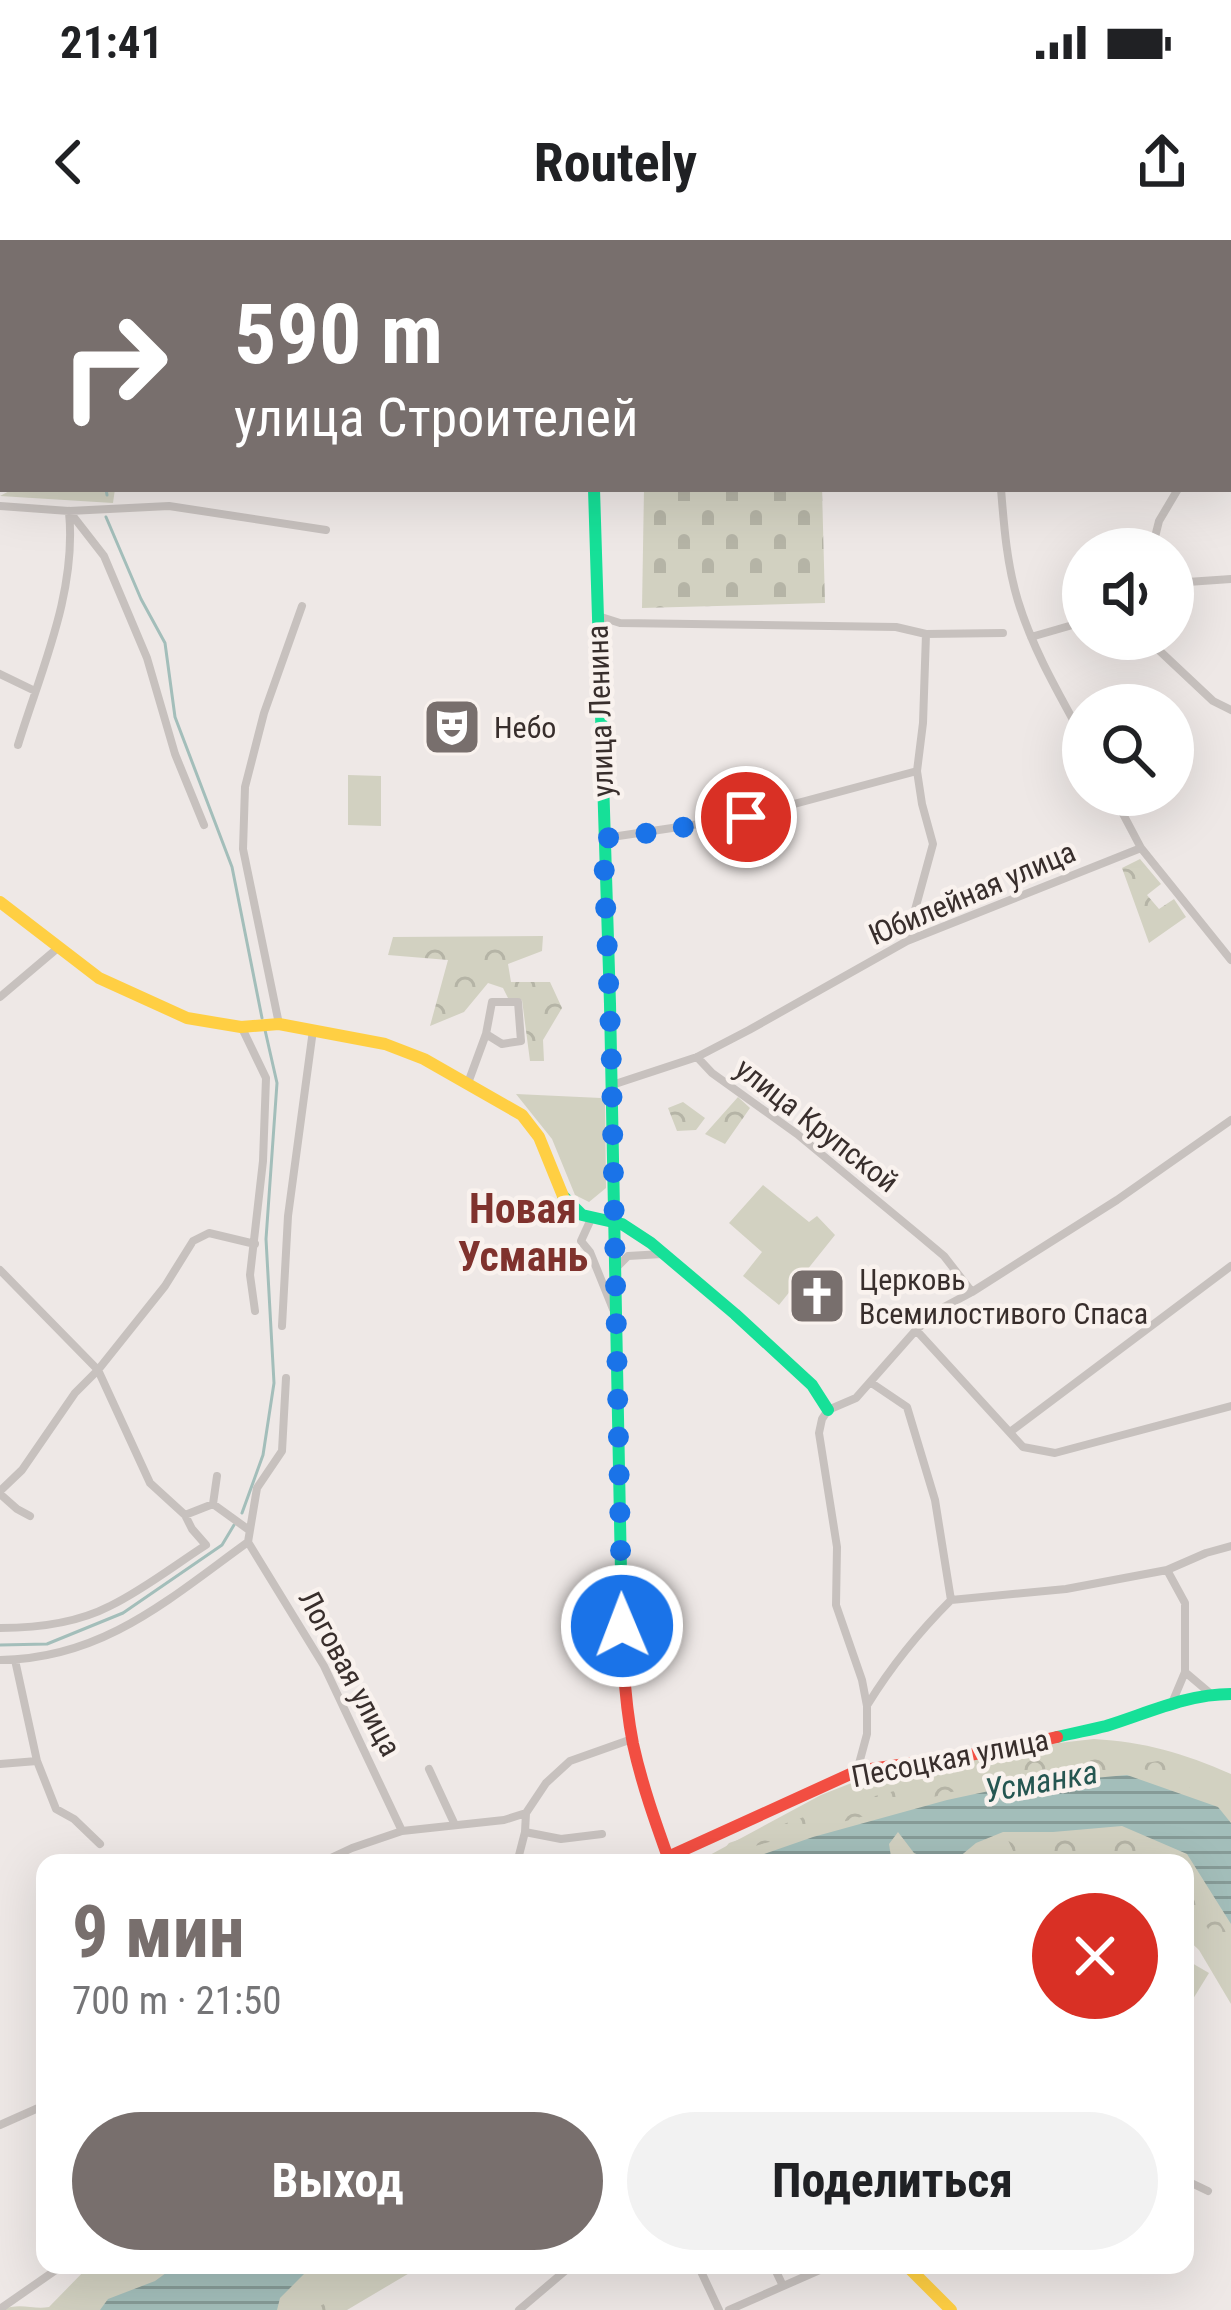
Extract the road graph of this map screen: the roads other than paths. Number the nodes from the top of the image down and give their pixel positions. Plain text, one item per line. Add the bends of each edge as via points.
1 (594, 492) edge
2 (1000, 492) edge
3 (1176, 492) edge
4 (0, 506) edge
5 (69, 511) junction
6 (1158, 528) edge
7 (326, 530) dead end
8 (1231, 579) edge
9 (1194, 580) edge
10 (302, 606) dead end
11 (597, 616) junction
12 (1062, 628) edge
13 (1003, 633) dead end
14 (926, 634) junction
15 (1030, 637) junction
16 (1169, 660) edge
17 (0, 674) edge
18 (34, 691) junction
19 (1062, 698) edge
20 (1231, 710) edge
21 (18, 746) dead end
22 (917, 771) junction
23 (1124, 816) edge
24 (204, 825) dead end
25 (603, 838) junction
26 (1141, 848) junction
27 (0, 902) edge
28 (907, 940) junction
29 (59, 947) junction
30 (1231, 960) edge
31 (0, 997) edge
32 (280, 1024) junction
33 (241, 1027) junction
34 (313, 1030) junction
35 (486, 1034) junction
36 (697, 1057) junction
37 (468, 1083) junction
38 (612, 1085) junction
39 (1231, 1120) edge
40 (591, 1219) junction
41 (614, 1221) junction
42 (255, 1244) junction
43 (664, 1254) junction
44 (1231, 1267) edge
45 (615, 1269) junction
46 (0, 1270) edge
47 (972, 1292) junction
48 (255, 1312) dead end
49 (616, 1314) junction
50 (282, 1326) dead end
51 (916, 1330) junction
52 (98, 1370) junction
53 (286, 1378) dead end
54 (870, 1382) junction
55 (1231, 1406) edge
56 (828, 1410) junction
57 (1010, 1432) junction
58 (217, 1476) dead end
59 (0, 1493) edge
60 (213, 1504) junction
61 (185, 1515) junction
62 (30, 1516) dead end
63 (250, 1531) junction
64 (248, 1542) junction
65 (1231, 1546) edge
66 (1167, 1570) junction
67 (951, 1600) junction
68 (0, 1628) edge
69 (0, 1660) edge
70 (15, 1660) junction
71 (1185, 1672) junction
72 (1210, 1694) junction
73 (1231, 1694) edge
74 (1172, 1702) junction
75 (867, 1706) junction
76 (632, 1739) junction
77 (38, 1761) junction
78 (0, 1764) edge
79 (429, 1769) dead end
80 (855, 1772) junction
81 (526, 1813) junction
82 (455, 1825) junction
83 (403, 1831) junction
84 (525, 1832) junction
85 (602, 1834) dead end
86 (100, 1844) dead end
87 (339, 1854) edge
88 (519, 1854) edge
89 (667, 1854) edge
90 (682, 1854) edge
91 (36, 2109) edge
92 (0, 2125) edge
93 (1194, 2184) edge
94 (1208, 2191) dead end
95 (50, 2274) edge
96 (561, 2274) edge
97 (702, 2274) edge
98 (777, 2274) edge
99 (804, 2274) edge
100 (915, 2274) edge
101 (783, 2286) junction
102 (0, 2309) edge
103 (519, 2310) edge
104 (719, 2310) edge
105 (729, 2310) edge
106 (951, 2310) edge

1 - 11 street, улица Ленина
2 - 15 street
3 - 6 street
4 - 5 street
5 - 7 street via 169,506
5 - 18 street via 58,621
5 - 24 street via 104,556
8 - 9 street
10 - 32 street via 245,787 243,850
11 - 14 street
11 - 25 street, улица Ленина
12 - 15 street
13 - 14 street
14 - 22 street
15 - 19 street
16 - 20 street
17 - 18 street
18 - 21 street
22 - 25 street via 746,817
22 - 28 street via 933,844
23 - 26 street
25 - 38 street, улица Ленина
26 - 28 street, Юбилейная улица
26 - 30 street
27 - 29 street
28 - 36 street, Юбилейная улица
29 - 31 street
29 - 33 street via 99,978 187,1018
32 - 33 street
32 - 34 street
33 - 42 street via 266,1078
34 - 37 street via 385,1045
34 - 50 street
35 - 35 street via 502,1044 521,1041 518,1002 492,1002
35 - 37 street
36 - 38 street, улица Крупской
36 - 47 street, улица Крупской via 919,1234
37 - 40 street via 535,1126 569,1204
38 - 41 street, улица Ленина
39 - 47 street
40 - 41 street
40 - 49 street via 581,1240
41 - 43 street
41 - 45 street, улица Ленина
42 - 48 street
42 - 52 street via 209,1232 193,1241
43 - 45 street via 628,1256
43 - 56 street via 812,1385
44 - 57 street
45 - 49 street, улица Ленина
46 - 52 street
47 - 51 street
49 - 76 street, улица Ленина
51 - 54 street
51 - 57 street
52 - 59 street
52 - 61 street via 150,1483
53 - 63 street via 282,1451 257,1488
54 - 56 street
54 - 67 street via 907,1407 935,1500
55 - 57 street via 1055,1453 1023,1448
56 - 75 street via 819,1433 836,1605
58 - 60 street
59 - 62 street
60 - 61 street
60 - 63 street
61 - 68 street via 206,1545 110,1606
63 - 64 street
64 - 70 street via 131,1625 53,1657
64 - 83 street, Логовая улица via 308,1636
65 - 66 street
66 - 67 street
66 - 71 street via 1185,1603
67 - 75 street
69 - 70 street
70 - 77 street
71 - 72 street
71 - 74 street
72 - 73 street, Песоцкая улица
72 - 74 street, Песоцкая улица
74 - 80 street, Песоцкая улица via 996,1751
75 - 80 street
76 - 81 street via 570,1761
76 - 89 street, улица Ленина
77 - 78 street
77 - 86 street via 56,1809
79 - 82 street
80 - 90 street, Песоцкая улица
81 - 82 street
81 - 84 street
82 - 83 street
83 - 87 street
84 - 85 street via 561,1840
84 - 88 street
91 - 92 street
93 - 94 street
95 - 102 street
96 - 103 street
97 - 104 street
98 - 101 street
99 - 101 street
100 - 106 street
101 - 105 street

